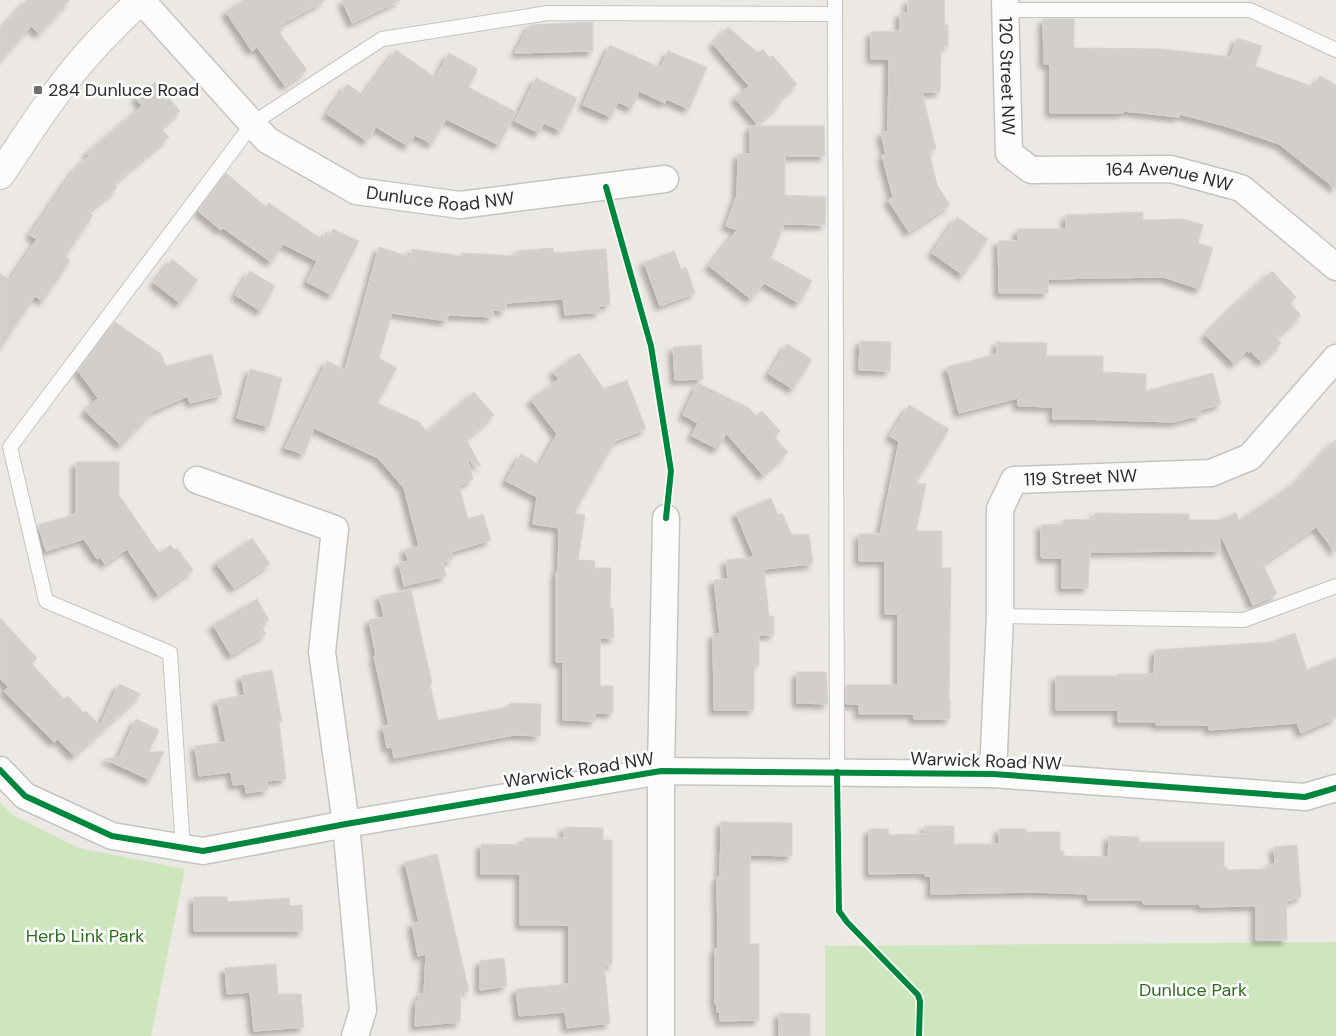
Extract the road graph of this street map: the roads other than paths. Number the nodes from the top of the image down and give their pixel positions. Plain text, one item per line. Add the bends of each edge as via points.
1 (141, 0) edge
2 (1006, 5) edge
3 (835, 7) edge
4 (1336, 50) edge
5 (253, 123) junction
6 (1009, 153) joint
7 (0, 175) edge
8 (665, 179) dead end
9 (1336, 267) edge
10 (1336, 358) edge
11 (197, 480) dead end
12 (666, 518) dead end
13 (1336, 586) edge
14 (1000, 616) junction
15 (0, 770) edge
16 (662, 771) junction
17 (837, 772) junction
18 (993, 774) junction
19 (1336, 788) edge
20 (346, 824) junction
21 (183, 848) junction
22 (355, 1036) edge
23 (660, 1036) edge

1 - 5 street, Dunluce Road NW
1 - 7 street, Dunluce Road NW via 66,79
2 - 4 lane via 1250,10
2 - 6 street, 120 Street NW
3 - 5 lane via 548,12 382,39
3 - 17 lane
5 - 8 street, Dunluce Road NW via 267,140 356,191 460,205
5 - 21 lane via 10,447 46,601 170,653
6 - 9 street, 164 Avenue NW via 1031,170 1172,169 1241,188
10 - 14 street, 119 Street NW via 1250,458 1211,473 1014,480 1000,510
11 - 20 street via 335,530 322,652
12 - 16 street, Warwick Road NW
13 - 14 lane via 1244,620
14 - 18 street, 119 Street NW
15 - 21 street, Warwick Road NW via 24,796 112,836
16 - 17 street, Warwick Road NW
16 - 20 street, Warwick Road NW
16 - 23 street, Warwick Road NW
17 - 18 street, Warwick Road NW
18 - 19 street, Warwick Road NW via 1305,797
20 - 21 street, Warwick Road NW via 203,851
20 - 22 street via 363,1010

